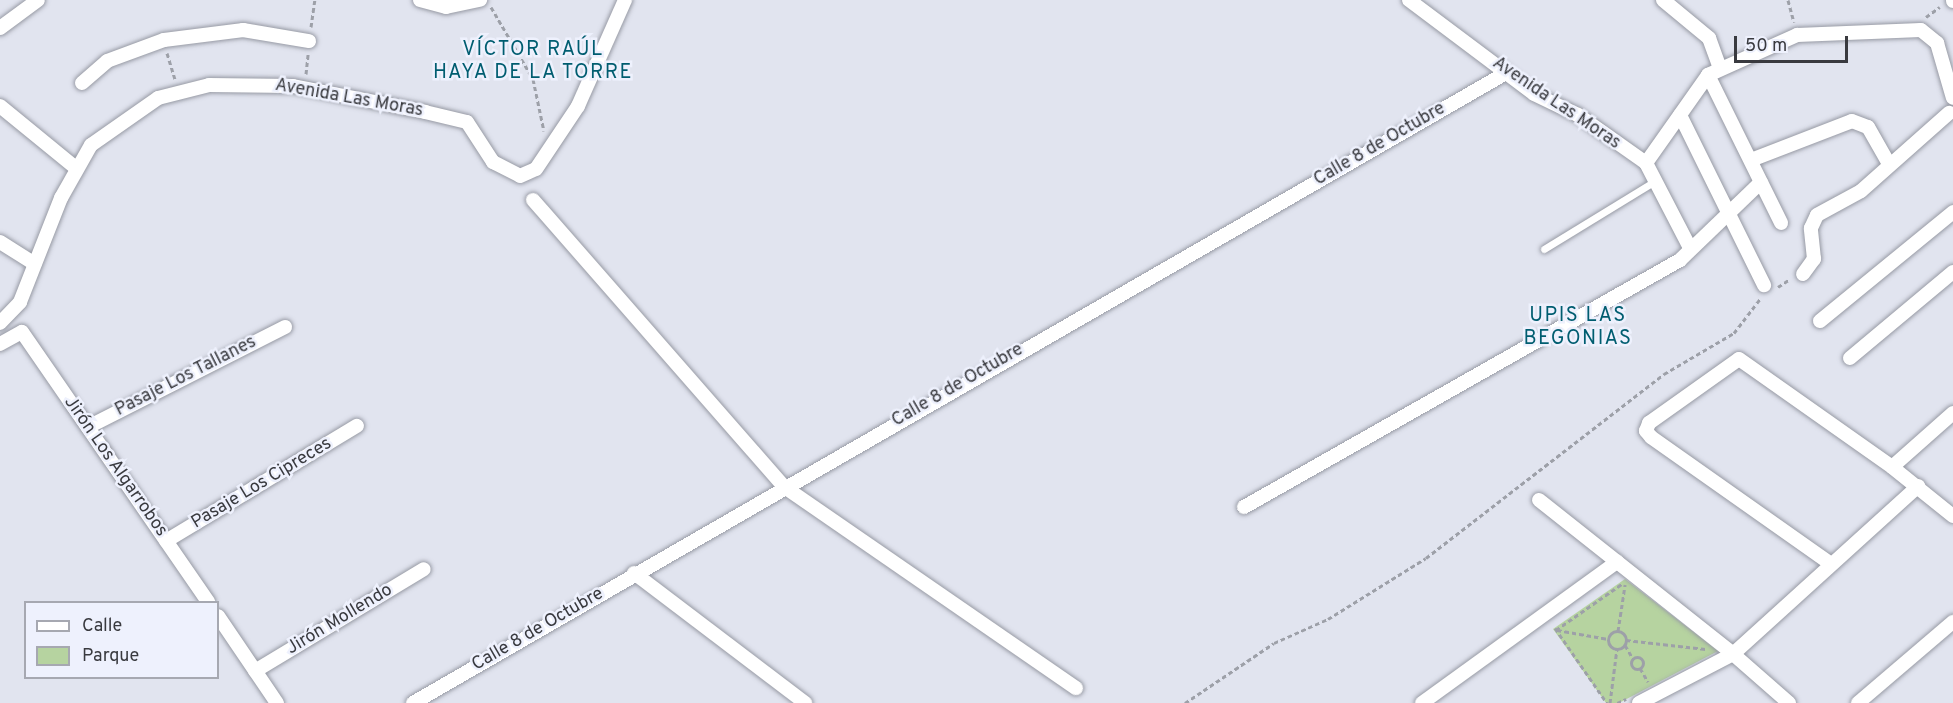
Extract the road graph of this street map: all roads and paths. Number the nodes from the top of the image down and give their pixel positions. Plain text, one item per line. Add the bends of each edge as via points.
1 (39, 0) edge
2 (420, 0) edge
3 (480, 0) edge
4 (487, 0) edge
5 (625, 0) edge
6 (1409, 0) edge
7 (1663, 0) edge
8 (1788, 0) edge
9 (1952, 0) edge
10 (0, 28) edge
11 (1908, 31) junction
12 (1797, 35) junction
13 (164, 40) junction
14 (309, 41) dead end
15 (1714, 71) junction
16 (1506, 73) junction
17 (82, 83) dead end
18 (178, 93) junction
19 (1953, 98) edge
20 (0, 106) edge
21 (1952, 114) edge
22 (1680, 115) junction
23 (549, 146) junction
24 (1751, 160) junction
25 (1646, 163) junction
26 (1889, 164) junction
27 (77, 169) junction
28 (1655, 181) junction
29 (1761, 182) junction
30 (533, 200) dead end
31 (1953, 212) edge
32 (1727, 213) junction
33 (1781, 223) dead end
34 (0, 242) edge
35 (1690, 248) junction
36 (1544, 249) dead end
37 (35, 264) junction
38 (1953, 272) edge
39 (1803, 274) joint
40 (1766, 291) junction
41 (1820, 321) dead end
42 (0, 323) edge
43 (285, 327) dead end
44 (0, 344) edge
45 (1850, 358) dead end
46 (1953, 413) edge
47 (357, 426) dead end
48 (88, 427) junction
49 (1892, 467) junction
50 (783, 486) junction
51 (1918, 486) junction
52 (1539, 500) dead end
53 (1244, 507) dead end
54 (1953, 516) edge
55 (166, 541) junction
56 (1617, 562) junction
57 (1832, 564) junction
58 (424, 569) dead end
59 (634, 573) junction
60 (1625, 581) junction
61 (1634, 588) dead end
62 (207, 601) edge
63 (1545, 614) junction
64 (219, 617) edge
65 (1953, 622) edge
66 (1556, 630) junction
67 (1618, 631) junction
68 (1608, 639) junction
69 (1625, 642) junction
70 (1707, 644) dead end
71 (1617, 648) junction
72 (1716, 651) junction
73 (1733, 654) junction
74 (1707, 656) dead end
75 (1633, 658) junction
76 (1640, 668) junction
77 (255, 671) junction
78 (1659, 681) dead end
79 (1650, 686) junction
80 (1076, 687) dead end
81 (1638, 696) edge
82 (277, 703) edge
83 (413, 703) edge
84 (805, 703) edge
85 (1185, 703) edge
86 (1422, 703) edge
87 (1608, 703) edge
88 (1617, 703) edge
89 (1789, 703) edge
90 (1858, 703) edge

1 - 10 street
2 - 3 street via 446,8
4 - 23 path via 533,79
5 - 23 street, Avenida Las Moras via 578,106
6 - 16 street, Avenida Las Moras
7 - 15 street via 1709,38
8 - 12 path
9 - 11 path
11 - 12 street
11 - 19 street via 1921,30 1937,43
12 - 15 street
13 - 14 street via 243,30
13 - 17 street via 106,61
13 - 18 path
15 - 22 street
15 - 24 street
16 - 25 street, Avenida Las Moras
16 - 50 street, Calle 8 de Octubre
18 - 23 street, Avenida Las Moras via 209,85 293,86 467,122 493,162 519,176 536,169
18 - 27 street, Avenida Las Moras via 128,116 91,145
20 - 27 street
21 - 26 street
22 - 25 street
22 - 32 street
24 - 26 street via 1852,121 1868,127
24 - 29 street
25 - 28 street
26 - 39 street via 1854,196 1813,220 1814,259
27 - 37 street, Avenida Las Moras
28 - 35 street
28 - 36 lane
29 - 32 street
29 - 33 street
30 - 50 street
31 - 41 street
32 - 35 street
32 - 40 street
34 - 37 street
35 - 53 street via 1680,260
37 - 42 street, Avenida Las Moras via 15,313
38 - 45 street
39 - 40 path
40 - 85 path via 1734,333 1664,374 1433,552 1328,619 1274,643
43 - 48 street, Pasaje Los Tallanes
44 - 48 street, Jirón Los Algarrobos via 22,332
46 - 49 street
47 - 55 street, Pasaje Los Cipreces
48 - 55 street, Jirón Los Algarrobos
49 - 51 street
49 - 57 street via 1739,359 1649,423 1646,430 1651,438
50 - 59 street, Calle 8 de Octubre
50 - 80 street
51 - 54 street
51 - 57 street
52 - 56 street
55 - 62 street, Jirón Los Algarrobos
56 - 63 street
56 - 73 street
57 - 73 street
58 - 77 street, Jirón Mollendo
59 - 83 street, Calle 8 de Octubre
59 - 84 street
60 - 61 path
60 - 66 path
60 - 67 path
63 - 66 path
63 - 86 street
64 - 77 street
65 - 90 street
66 - 68 path
66 - 87 path
67 - 68 path
67 - 69 path
68 - 71 path
69 - 71 path
69 - 72 path
69 - 75 path
70 - 72 path
71 - 87 path
72 - 74 path
73 - 81 street
73 - 89 street
75 - 76 path via 1632,666
75 - 76 path via 1642,660
76 - 79 path
77 - 82 street
78 - 79 path
79 - 81 path
81 - 88 path

